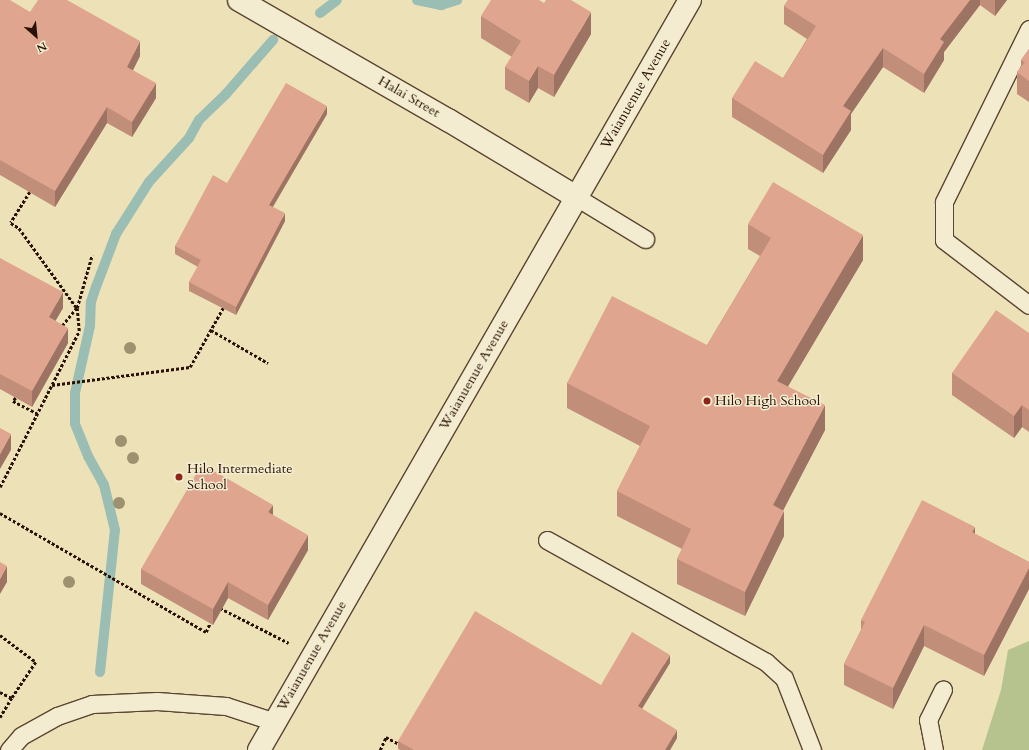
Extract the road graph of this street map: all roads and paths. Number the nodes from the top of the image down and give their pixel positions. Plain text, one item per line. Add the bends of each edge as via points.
1 (239, 0) edge
2 (690, 0) edge
3 (1029, 29) edge
4 (30, 192) edge
5 (576, 197) junction
6 (645, 239) dead end
7 (92, 255) dead end
8 (1029, 305) edge
9 (78, 308) junction
10 (223, 308) edge
11 (59, 330) edge
12 (211, 330) junction
13 (268, 363) dead end
14 (52, 385) junction
15 (16, 398) edge
16 (37, 413) junction
17 (0, 487) edge
18 (0, 513) edge
19 (547, 540) dead end
20 (215, 613) edge
21 (212, 619) edge
22 (0, 635) edge
23 (312, 656) junction
24 (943, 689) dead end
25 (0, 692) edge
26 (12, 698) junction
27 (0, 718) edge
28 (275, 722) junction
29 (401, 745) edge
30 (9, 750) edge
31 (258, 750) edge
32 (380, 750) edge
33 (812, 750) edge
34 (934, 750) edge

1 - 5 main road, Halai Street
2 - 5 main road, Waianuenue Avenue
3 - 8 lane via 944,202 944,240
4 - 9 path via 11,222 19,228
5 - 6 lane
5 - 23 main road, Waianuenue Avenue
7 - 9 path
9 - 11 path
9 - 14 path via 79,330
10 - 12 path
12 - 13 path
12 - 14 path via 190,367
14 - 16 path
15 - 16 path via 13,401
16 - 17 path
18 - 21 path via 206,632
19 - 33 lane via 766,662 784,678
20 - 23 path via 218,606
22 - 26 path via 36,662
23 - 28 main road, Waianuenue Avenue
24 - 34 lane via 928,720
25 - 26 path
26 - 27 path
28 - 30 lane via 226,706 157,701 92,704 21,736
28 - 31 main road, Waianuenue Avenue
29 - 32 path via 386,737

